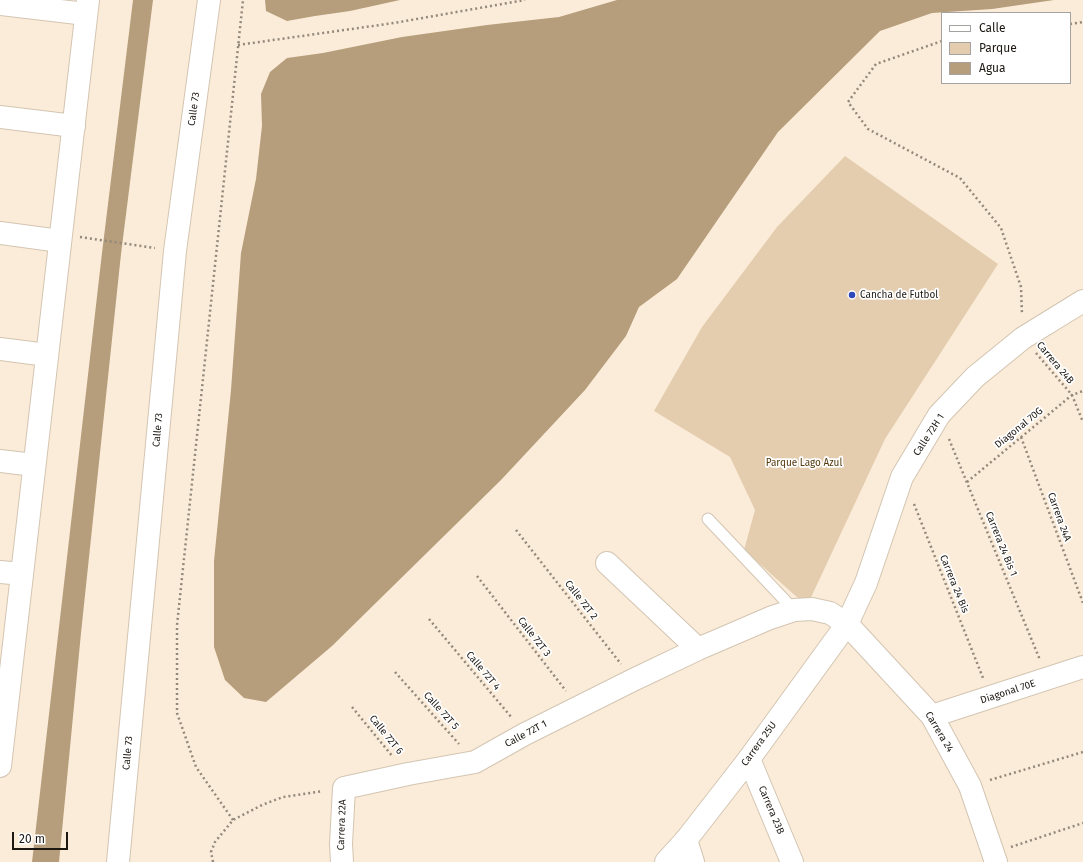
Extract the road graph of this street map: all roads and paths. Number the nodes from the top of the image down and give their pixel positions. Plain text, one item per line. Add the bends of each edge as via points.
1 (209, 0) edge
2 (243, 0) edge
3 (525, 0) edge
4 (0, 4) edge
5 (87, 7) edge
6 (1083, 22) edge
7 (1071, 24) edge
8 (941, 41) edge
9 (238, 46) junction
10 (0, 117) edge
11 (74, 126) junction
12 (0, 234) edge
13 (69, 239) junction
14 (152, 247) dead end
15 (1083, 302) edge
16 (1023, 338) junction
17 (0, 349) edge
18 (47, 355) junction
19 (1083, 391) edge
20 (1072, 396) junction
21 (940, 415) junction
22 (1083, 422) edge
23 (1021, 436) junction
24 (0, 461) edge
25 (34, 465) junction
26 (902, 477) junction
27 (967, 482) junction
28 (708, 519) dead end
29 (516, 530) dead end
30 (607, 563) dead end
31 (0, 572) edge
32 (22, 574) junction
33 (477, 576) dead end
34 (1083, 603) edge
35 (794, 610) junction
36 (429, 619) dead end
37 (847, 624) junction
38 (698, 649) junction
39 (1083, 667) edge
40 (395, 672) dead end
41 (1048, 678) junction
42 (633, 680) junction
43 (5, 685) edge
44 (991, 697) junction
45 (352, 707) dead end
46 (579, 708) junction
47 (932, 716) junction
48 (525, 734) junction
49 (1083, 752) edge
50 (749, 758) junction
51 (475, 762) junction
52 (0, 766) edge
53 (408, 774) junction
54 (970, 786) junction
55 (344, 788) junction
56 (233, 820) junction
57 (1083, 823) edge
58 (686, 840) junction
59 (994, 857) edge
60 (118, 862) edge
61 (213, 862) edge
62 (342, 862) edge
63 (666, 862) edge
64 (693, 862) edge
65 (792, 862) edge

1 - 60 street, Calle 73 via 175,250
2 - 9 path
3 - 9 path via 394,24
4 - 5 street
5 - 11 street
6 - 7 path
8 - 16 path via 876,64 848,102 868,129 960,178 1001,228 1021,287
9 - 56 path via 177,633 177,712 196,767
10 - 11 street
11 - 13 street
12 - 13 street
13 - 14 path
13 - 18 street
15 - 16 street, Calle 72H 1
16 - 20 path, Carrera 24B
16 - 21 street, Calle 72H 1 via 975,377
17 - 18 street
18 - 25 street
19 - 20 path, Diagonal 70G
20 - 22 path, Carrera 24B
20 - 23 path, Diagonal 70G
21 - 26 street, Calle 72H 1
21 - 27 path, Carrera 24 Bis 1
23 - 27 path, Diagonal 70G
23 - 34 path, Carrera 24A
24 - 25 street
25 - 32 street
26 - 37 street, Calle 72H 1 via 866,583
26 - 44 path, Carrera 24 Bis
27 - 41 path, Carrera 24 Bis 1
28 - 35 lane
29 - 42 path, Calle 72T 2
30 - 38 street
31 - 32 street
32 - 43 street
33 - 46 path, Calle 72T 3
35 - 37 street, Carrera 24 via 812,609 830,613
35 - 38 street, Calle 72T 1
36 - 48 path, Calle 72T 4
37 - 47 street, Carrera 24
37 - 50 street, Carrera 25U
38 - 42 street, Calle 72T 1
39 - 41 street, Diagonal 70E
40 - 51 path, Calle 72T 5
41 - 44 street, Diagonal 70E
42 - 46 street, Calle 72T 1
43 - 52 street
44 - 47 street, Diagonal 70E
45 - 53 path, Calle 72T 6
46 - 48 street, Calle 72T 1
47 - 54 street, Carrera 24
48 - 51 street, Calle 72T 1
49 - 54 path
50 - 58 street, Carrera 25U
50 - 65 street, Carrera 23B
51 - 53 street, Calle 72T 1
53 - 55 street, Calle 72T 1
54 - 59 street, Carrera 24
55 - 56 path via 283,796
55 - 62 street, Carrera 22A
56 - 61 path via 215,842 211,852
57 - 59 path
58 - 63 street, Carrera 25U
58 - 64 street

